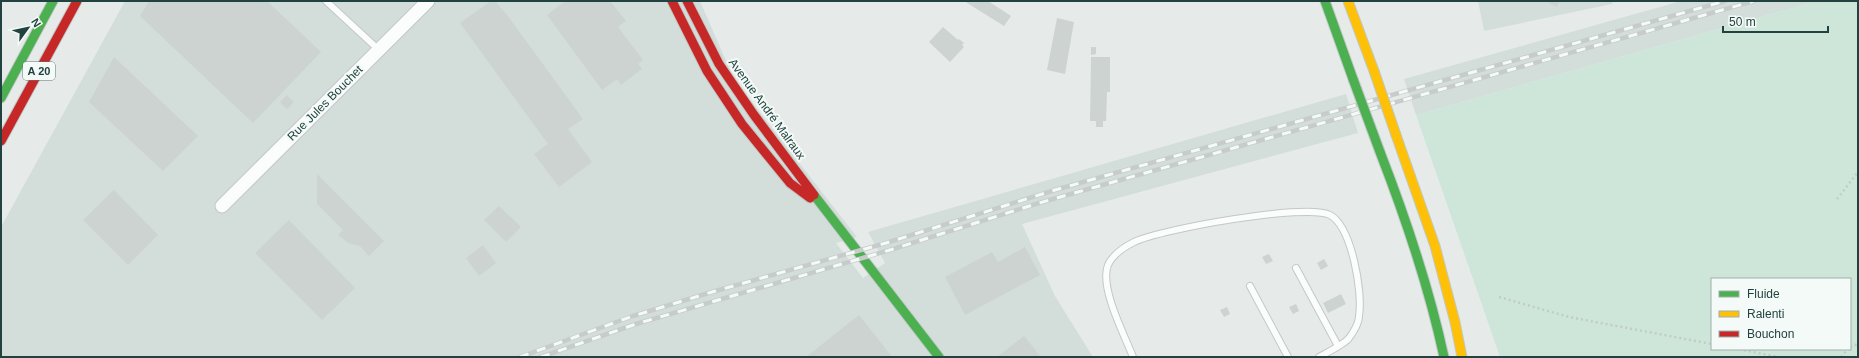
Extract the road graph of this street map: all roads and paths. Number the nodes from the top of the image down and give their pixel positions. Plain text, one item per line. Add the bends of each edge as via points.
1 (53, 1) edge
2 (77, 1) edge
3 (326, 1) edge
4 (428, 1) edge
5 (672, 1) edge
6 (687, 1) edge
7 (1325, 1) edge
8 (1348, 1) edge
9 (379, 50) junction
10 (1, 98) edge
11 (1, 141) edge
12 (1858, 172) edge
13 (1837, 198) dead end
14 (222, 206) dead end
15 (822, 207) junction
16 (1296, 268) dead end
17 (1250, 286) dead end
18 (1499, 297) dead end
19 (1711, 344) edge
20 (1338, 346) junction
21 (1744, 350) edge
22 (939, 357) edge
23 (1133, 357) edge
24 (1288, 357) edge
25 (1319, 357) edge
26 (1444, 357) edge
27 (1462, 357) edge
28 (1778, 357) edge

1 - 10 main road, A 20
2 - 11 main road, A 20
3 - 9 lane
4 - 9 street, Rue Jules Bouchet
5 - 15 main road, Avenue André Malraux via 707,70 742,124 790,183
6 - 15 main road, Avenue André Malraux via 719,64
7 - 26 main road, bridge via 1417,254
8 - 27 main road, bridge via 1435,246
9 - 14 street, Rue Jules Bouchet
12 - 13 path
15 - 22 main road, Avenue André Malraux
16 - 20 lane
17 - 24 lane
18 - 19 path via 1569,317
20 - 23 lane via 1348,340 1359,317 1359,288 1348,238 1331,215 1320,212 1286,213 1196,224 1136,241 1119,250 1108,266 1106,280 1109,296
20 - 25 lane
21 - 28 path

